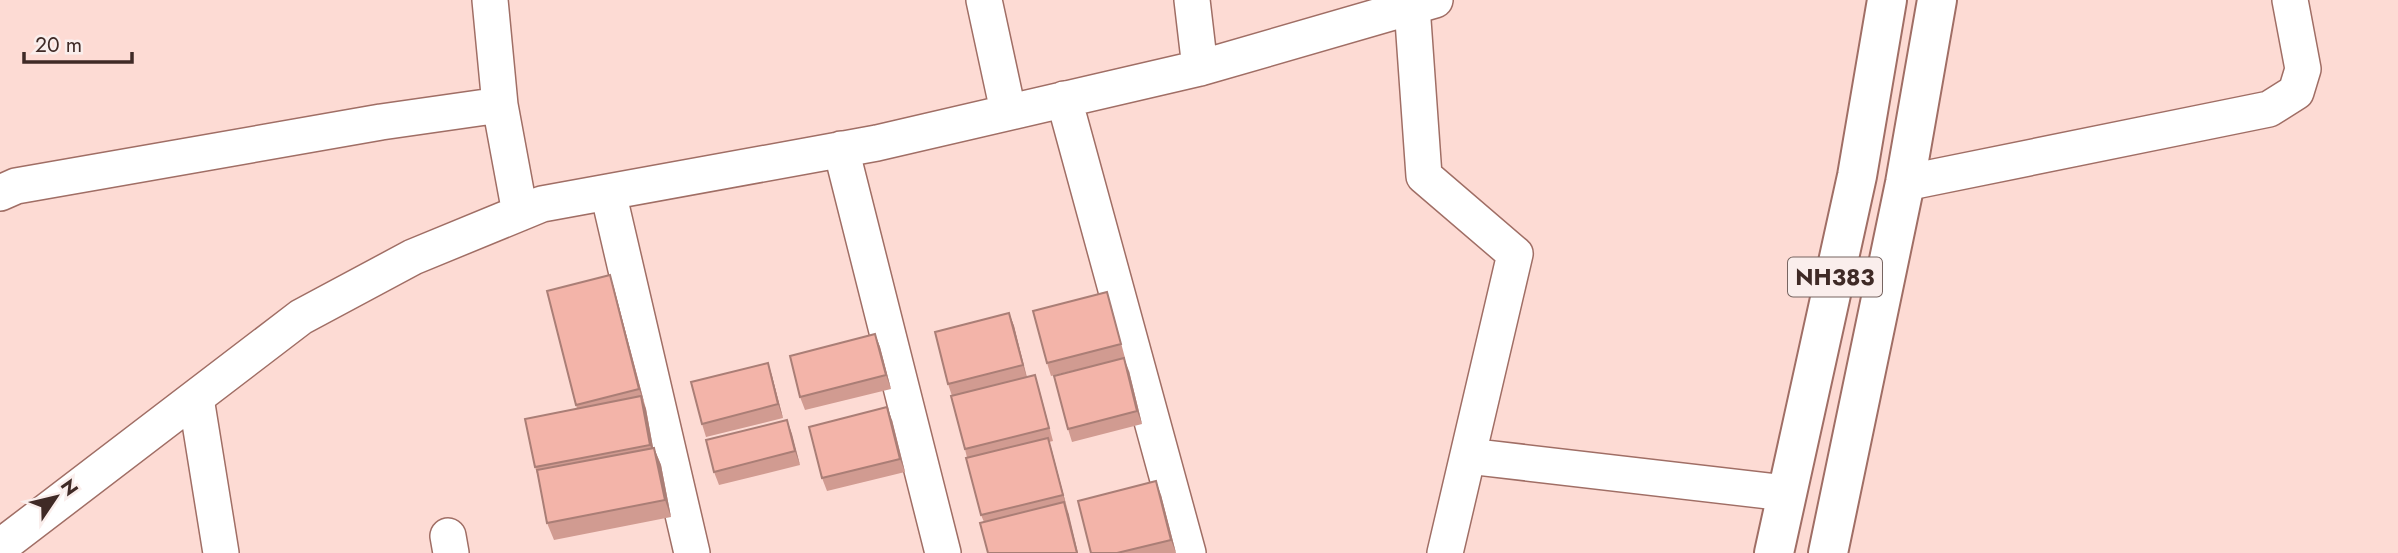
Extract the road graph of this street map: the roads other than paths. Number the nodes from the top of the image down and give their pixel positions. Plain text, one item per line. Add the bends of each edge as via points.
1 (490, 0) edge
2 (984, 0) edge
3 (1192, 0) edge
4 (1887, 0) edge
5 (1937, 0) edge
6 (2290, 0) edge
7 (1423, 3) edge
8 (1200, 68) junction
9 (1063, 99) junction
10 (500, 105) junction
11 (1008, 111) junction
12 (841, 149) junction
13 (1905, 183) junction
14 (608, 192) junction
15 (0, 193) edge
16 (520, 213) junction
17 (196, 398) junction
18 (1468, 456) junction
19 (1786, 493) junction
20 (0, 544) edge
21 (221, 553) edge
22 (692, 553) edge
23 (943, 553) edge
24 (1188, 553) edge
25 (1445, 553) edge
26 (1774, 553) edge
27 (1828, 553) edge

1 - 10 street
2 - 11 street
3 - 8 street
4 - 19 highway, NH383 via 1857,176
5 - 13 highway, NH383
6 - 13 street via 2303,69 2296,92 2269,109
7 - 8 street
7 - 18 street via 1424,176 1515,254
8 - 9 street
9 - 11 street
9 - 24 street
10 - 15 street via 16,186
10 - 16 street
11 - 12 street
12 - 14 street
12 - 23 street
13 - 27 highway, NH383
14 - 16 street via 542,204
14 - 22 street
16 - 17 street via 413,257 301,317
17 - 20 street
17 - 21 street
18 - 19 street
18 - 25 street
19 - 26 highway, NH383

